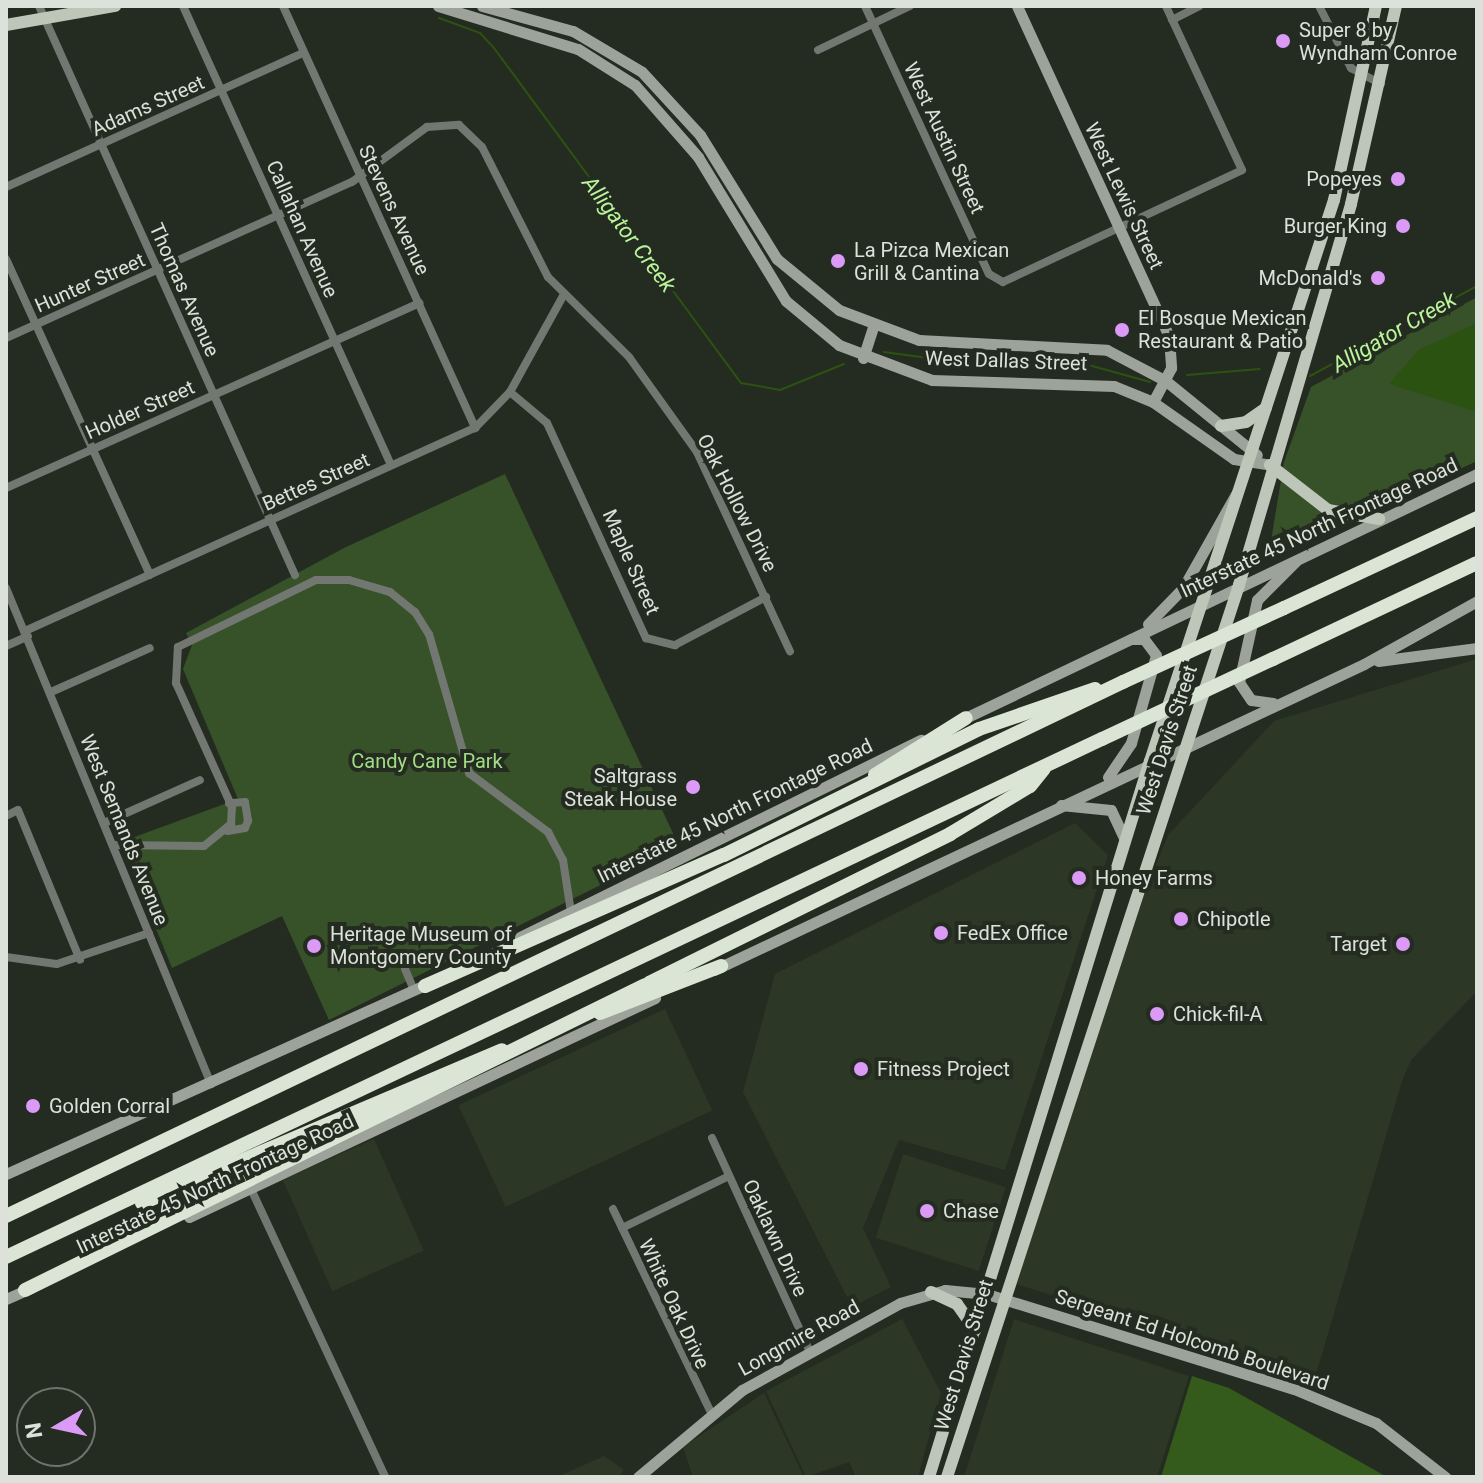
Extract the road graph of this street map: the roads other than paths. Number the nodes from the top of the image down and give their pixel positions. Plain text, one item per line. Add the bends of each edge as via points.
1 (115, 6) edge
2 (183, 6) edge
3 (283, 6) edge
4 (438, 6) edge
5 (482, 6) edge
6 (865, 6) edge
7 (910, 6) edge
8 (1017, 6) edge
9 (1166, 6) edge
10 (1200, 6) edge
11 (1319, 6) edge
12 (1376, 6) edge
13 (1396, 6) edge
14 (42, 12) edge
15 (1172, 20) junction
16 (544, 22) junction
17 (873, 23) junction
18 (6, 25) edge
19 (540, 37) junction
20 (818, 50) dead end
21 (303, 53) junction
22 (604, 62) junction
23 (651, 79) junction
24 (1364, 79) junction
25 (1382, 84) junction
26 (222, 90) junction
27 (671, 98) junction
28 (660, 109) junction
29 (101, 144) junction
30 (721, 168) junction
31 (360, 175) junction
32 (709, 176) junction
33 (6, 187) edge
34 (278, 216) junction
35 (1119, 227) junction
36 (6, 259) edge
37 (1315, 259) junction
38 (787, 269) junction
39 (158, 270) junction
40 (773, 283) junction
41 (1327, 285) junction
42 (563, 296) junction
43 (419, 303) junction
44 (35, 325) junction
45 (873, 328) junction
46 (6, 338) edge
47 (335, 341) junction
48 (863, 358) junction
49 (1166, 381) junction
50 (510, 392) junction
51 (214, 395) junction
52 (1153, 402) junction
53 (1266, 408) junction
54 (1221, 426) junction
55 (475, 428) junction
56 (92, 449) junction
57 (1250, 456) junction
58 (391, 465) junction
59 (1270, 465) junction
60 (1477, 474) edge
61 (6, 488) edge
62 (1239, 490) junction
63 (1477, 518) edge
64 (1379, 519) junction
65 (270, 520) junction
66 (1302, 555) junction
67 (1477, 563) edge
68 (150, 575) junction
69 (295, 575) dead end
70 (1239, 585) junction
71 (6, 588) edge
72 (766, 597) junction
73 (1477, 601) edge
74 (1201, 603) junction
75 (1138, 633) junction
76 (26, 634) junction
77 (1126, 639) junction
78 (6, 646) edge
79 (150, 648) dead end
80 (1477, 648) edge
81 (790, 651) dead end
82 (1364, 664) junction
83 (1123, 682) junction
84 (51, 692) junction
85 (1275, 703) junction
86 (966, 718) junction
87 (1187, 744) junction
88 (1150, 761) junction
89 (1047, 765) junction
90 (200, 780) dead end
91 (1103, 783) junction
92 (229, 803) junction
93 (1056, 805) junction
94 (6, 816) edge
95 (104, 823) junction
96 (228, 831) junction
97 (1125, 840) junction
98 (113, 845) junction
99 (571, 912) junction
100 (609, 929) junction
101 (149, 933) junction
102 (6, 957) edge
103 (80, 960) junction
104 (721, 966) junction
105 (405, 969) dead end
106 (420, 988) junction
107 (211, 1084) junction
108 (712, 1138) dead end
109 (6, 1174) edge
110 (729, 1176) junction
111 (251, 1189) junction
112 (613, 1209) dead end
113 (6, 1216) edge
114 (88, 1220) junction
115 (622, 1228) junction
116 (6, 1257) edge
117 (25, 1290) junction
118 (931, 1292) junction
119 (987, 1294) junction
120 (6, 1299) edge
121 (1002, 1299) junction
122 (975, 1330) junction
123 (810, 1352) junction
124 (710, 1411) junction
125 (385, 1477) edge
126 (638, 1477) edge
127 (929, 1477) edge
128 (947, 1477) edge
129 (1445, 1477) edge

1 - 14 main road
2 - 26 street, Callahan Avenue
3 - 21 street, Stevens Avenue
4 - 19 main road, West Dallas Street
5 - 16 main road, West Dallas Street
6 - 17 street, West Austin Street
7 - 17 street
8 - 35 main road, West Lewis Street
9 - 15 street
10 - 15 street
11 - 24 street
12 - 24 main road, West Davis Street
13 - 25 main road, West Davis Street
14 - 18 main road
14 - 29 street, Thomas Avenue
15 - 35 street via 1242,170
16 - 19 main road
16 - 23 main road, West Dallas Street via 595,41
17 - 20 street
17 - 35 street, West Austin Street via 997,280
19 - 22 main road, West Dallas Street
21 - 26 street, Adams Street
21 - 31 street, Stevens Avenue
22 - 23 main road
22 - 28 main road, West Dallas Street
23 - 27 main road, West Dallas Street
24 - 25 street
24 - 37 main road, West Davis Street
25 - 41 main road, West Davis Street
26 - 29 street, Adams Street
26 - 34 street, Callahan Avenue
27 - 28 main road
27 - 30 main road, West Dallas Street
28 - 32 main road, West Dallas Street
29 - 33 street, Adams Street
29 - 39 street, Thomas Avenue
30 - 32 main road
30 - 38 main road, West Dallas Street
31 - 34 street, Hunter Street
31 - 42 street, Oak Hollow Drive via 427,127 448,122 468,129
31 - 43 street, Stevens Avenue
32 - 40 main road, West Dallas Street
34 - 39 street, Hunter Street
34 - 47 street, Callahan Avenue
35 - 49 main road, West Lewis Street via 1172,348
36 - 44 street
37 - 41 main road
37 - 53 main road, West Davis Street
38 - 40 main road
38 - 45 main road, West Dallas Street
39 - 44 street, Hunter Street
39 - 51 street, Thomas Avenue
40 - 48 main road, West Dallas Street via 802,318
41 - 59 main road, West Davis Street
42 - 50 street, Bettes Street
42 - 72 street, Oak Hollow Drive via 629,357 697,452
43 - 47 street, Holder Street
43 - 55 street, Stevens Avenue
44 - 46 street, Hunter Street
44 - 56 street
45 - 48 main road
45 - 49 main road, West Dallas Street via 937,342 1089,345
47 - 51 street, Holder Street
47 - 58 street, Callahan Avenue
48 - 52 main road, West Dallas Street via 932,380 1085,380
49 - 52 main road, West Lewis Street
49 - 54 main road, West Dallas Street
50 - 55 street, Bettes Street
50 - 72 street, Maple Street via 547,423 646,638 675,645
51 - 56 street, Holder Street
51 - 65 street, Thomas Avenue
52 - 57 main road, West Dallas Street
53 - 54 main road
53 - 57 main road, West Davis Street
54 - 57 main road, West Dallas Street
55 - 58 street, Bettes Street
56 - 61 street, Holder Street
56 - 68 street
57 - 59 main road, West Dallas Street
57 - 62 main road, West Davis Street
58 - 65 street, Bettes Street
59 - 64 main road via 1328,510
59 - 70 main road, West Davis Street
60 - 64 main road, Interstate 45 North Frontage Road
62 - 74 main road, West Davis Street
62 - 75 main road via 1183,588
63 - 83 highway, bridge
64 - 66 main road, Interstate 45 North Frontage Road
65 - 68 street, Bettes Street
65 - 69 street, Thomas Avenue
66 - 70 main road, Interstate 45 North Frontage Road
66 - 85 main road via 1257,600 1239,682 1251,700
67 - 89 highway, bridge
68 - 76 street, Bettes Street
70 - 74 main road, Interstate 45 North Frontage Road
70 - 87 main road, West Davis Street
71 - 76 street, West Semands Avenue
72 - 81 street, Oak Hollow Drive
73 - 82 main road, Interstate 45 North Frontage Road
74 - 75 main road, Interstate 45 North Frontage Road
74 - 88 main road, West Davis Street
75 - 77 main road, Interstate 45 North Frontage Road
76 - 78 street, Bettes Street
76 - 84 street, West Semands Avenue
77 - 86 main road, Interstate 45 North Frontage Road
77 - 91 main road via 1144,639 1156,655 1131,743
79 - 84 street
80 - 82 main road
82 - 85 main road, Interstate 45 North Frontage Road
83 - 100 highway
83 - 106 highway, bridge via 979,729 724,855
84 - 95 street, West Semands Avenue
85 - 87 main road, Interstate 45 North Frontage Road
86 - 99 main road, Interstate 45 North Frontage Road
86 - 100 highway
87 - 88 main road, Interstate 45 North Frontage Road
87 - 121 main road, West Davis Street
88 - 91 main road, Interstate 45 North Frontage Road
88 - 97 main road, West Davis Street
89 - 114 highway
89 - 117 highway, bridge via 1030,786 950,834
90 - 95 street
91 - 93 main road, Interstate 45 North Frontage Road
92 - 96 street
92 - 96 street via 245,802 248,821 245,828
92 - 99 street via 176,683 178,647 316,580 370,583 402,600 429,634 469,773 548,832 563,860
93 - 97 main road via 1111,810
93 - 104 main road, Interstate 45 North Frontage Road
94 - 103 street via 18,810
95 - 98 street, West Semands Avenue
96 - 98 street via 204,846
97 - 119 main road, West Davis Street
98 - 101 street, West Semands Avenue
99 - 106 main road, Interstate 45 North Frontage Road
100 - 113 highway
101 - 103 street
101 - 107 street, West Semands Avenue
102 - 103 street via 28,964
104 - 111 main road, Interstate 45 North Frontage Road
104 - 114 highway via 370,1102 175,1192
105 - 106 street
106 - 107 main road, Interstate 45 North Frontage Road
107 - 109 main road, Interstate 45 North Frontage Road
108 - 110 street, Oaklawn Drive
110 - 115 street
110 - 123 street, Oaklawn Drive
111 - 117 main road, Interstate 45 North Frontage Road
111 - 125 street
112 - 115 street, White Oak Drive
114 - 116 highway
115 - 124 street, White Oak Drive
117 - 120 main road, Interstate 45 North Frontage Road
118 - 119 main road, Longmire Road
118 - 122 main road via 957,1304
118 - 123 main road, Longmire Road
119 - 121 main road, Longmire Road
119 - 122 main road, West Davis Street
121 - 128 main road, West Davis Street
121 - 129 main road, Sergeant Ed Holcomb Boulevard via 1326,1401 1376,1423
122 - 127 main road, West Davis Street
123 - 124 main road, Longmire Road
124 - 126 main road, Longmire Road

